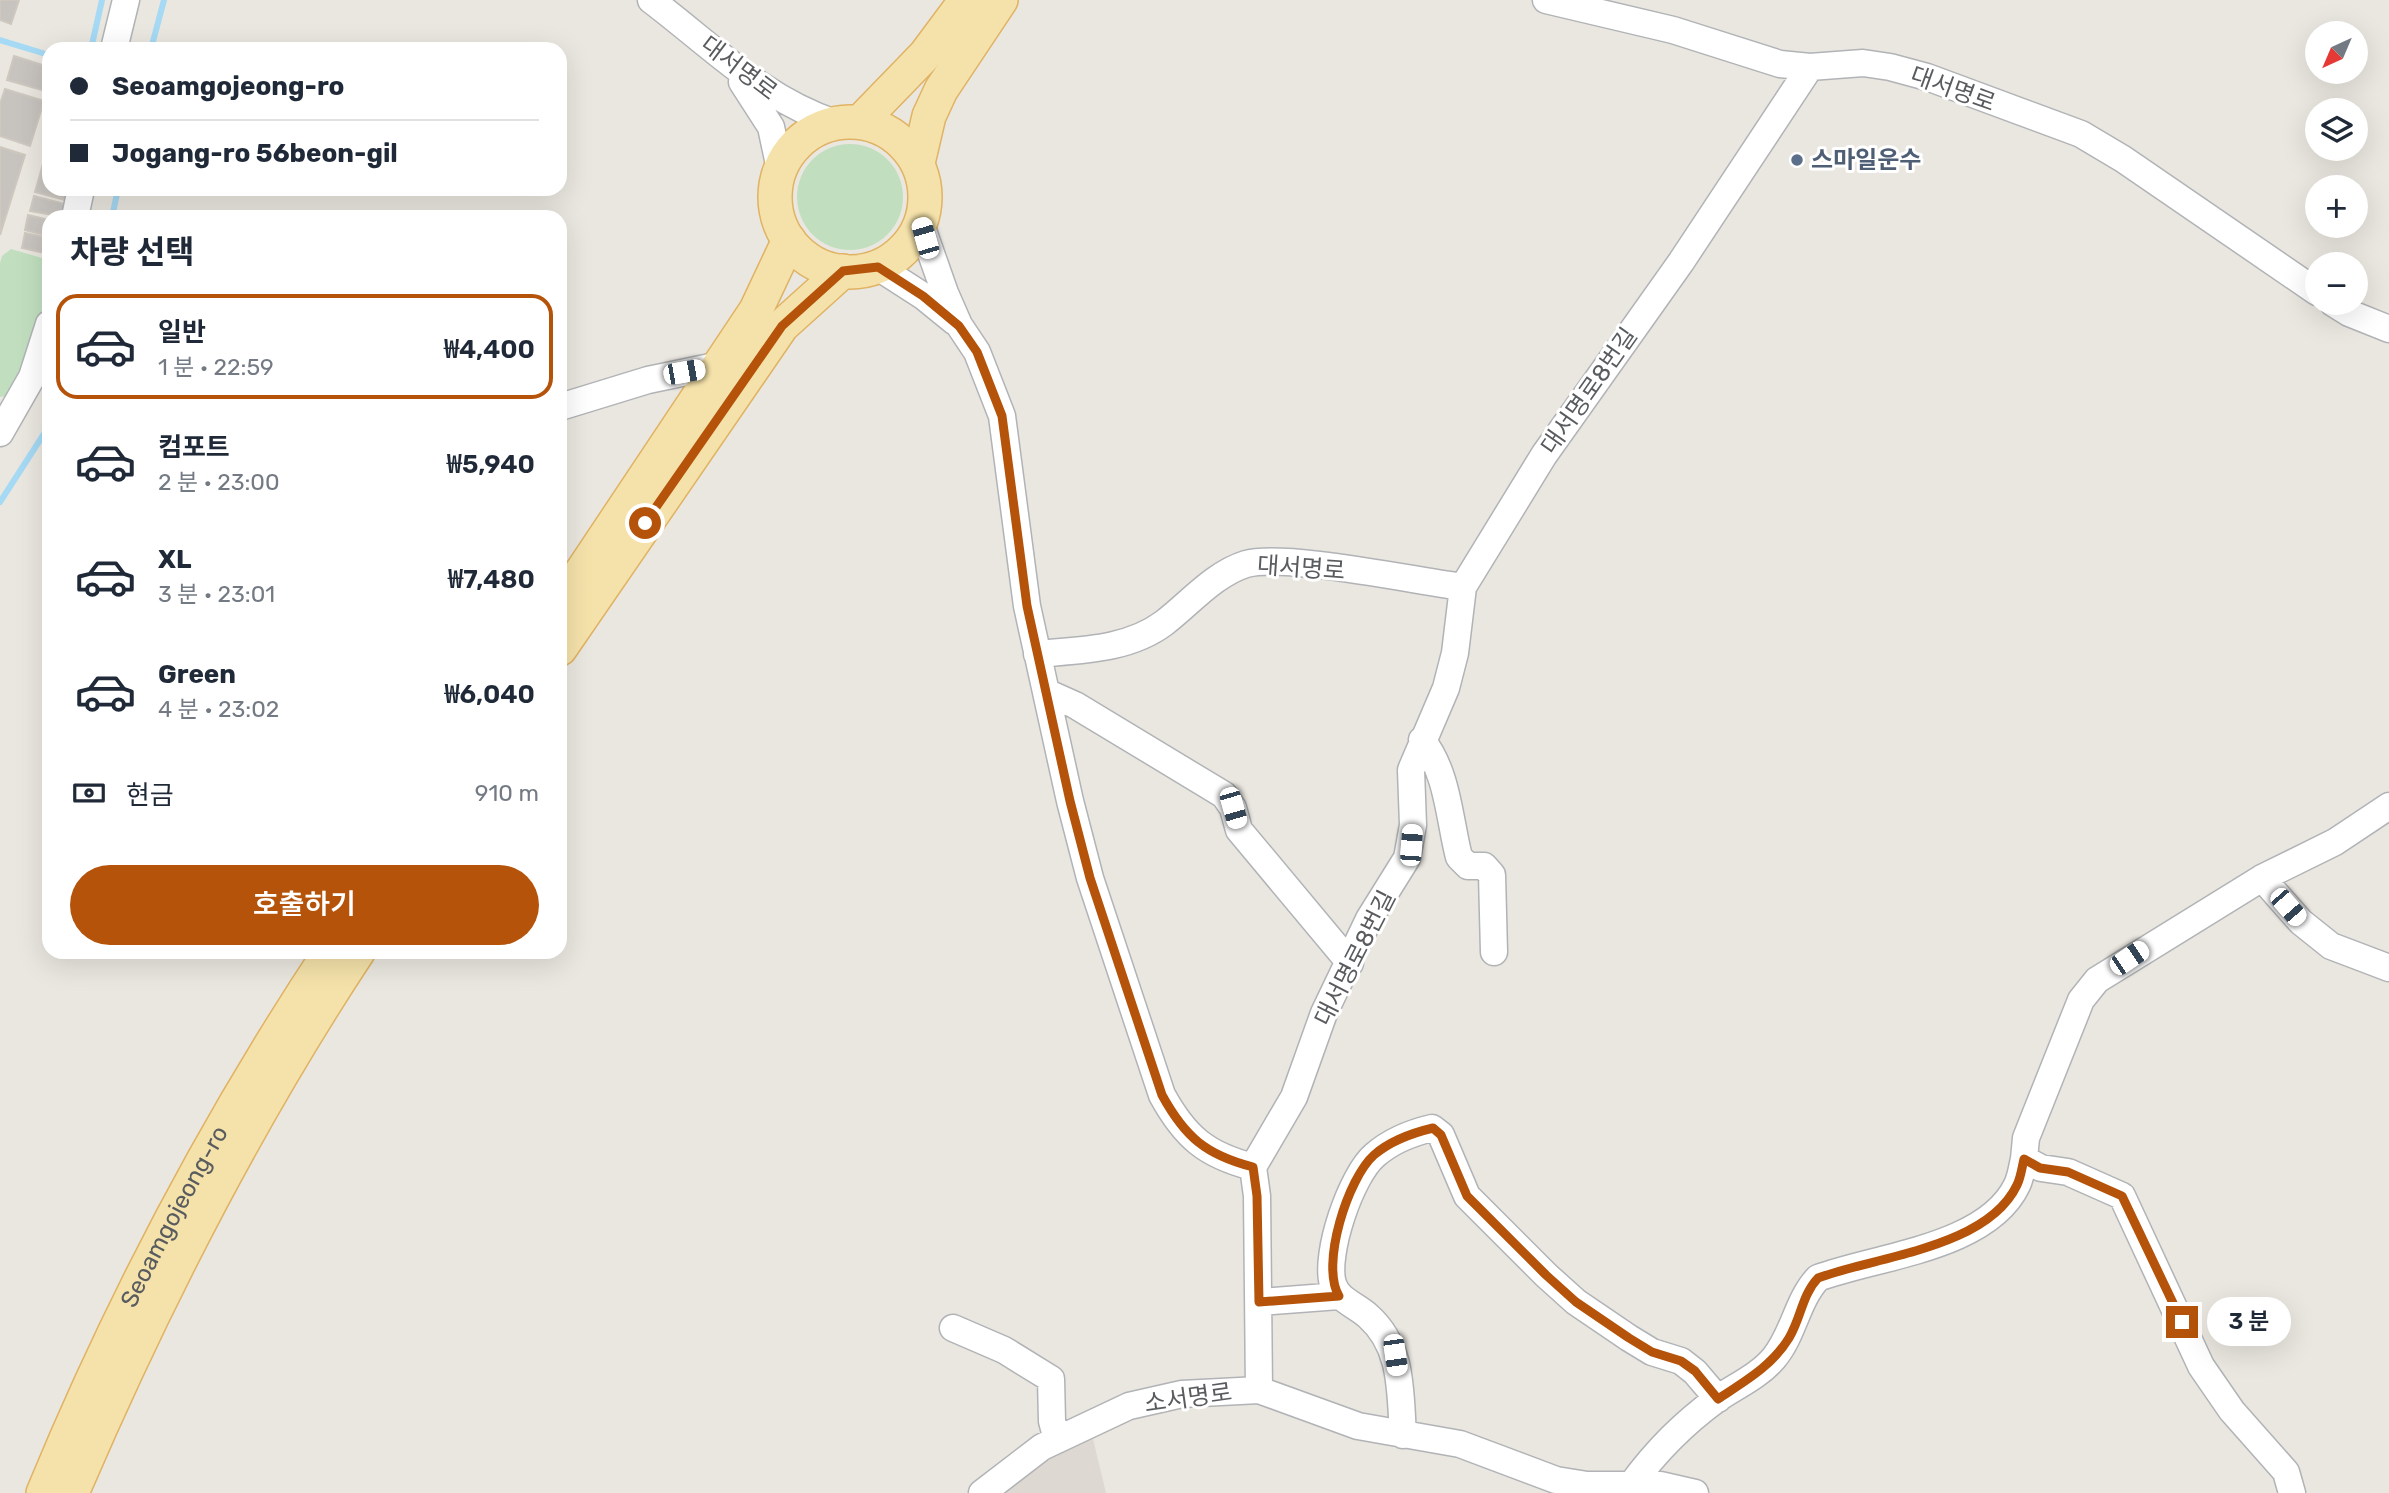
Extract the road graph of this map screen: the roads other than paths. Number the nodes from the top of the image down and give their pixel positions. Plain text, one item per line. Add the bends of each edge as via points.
1 (126, 0) edge
2 (651, 0) edge
3 (966, 0) edge
4 (1001, 0) edge
5 (1546, 0) edge
6 (116, 42) edge
7 (726, 61) junction
8 (1810, 67) junction
9 (847, 122) junction
10 (918, 163) junction
11 (780, 169) junction
12 (920, 222) junction
13 (789, 240) junction
14 (878, 267) junction
15 (843, 271) junction
16 (2305, 284) edge
17 (2354, 315) edge
18 (959, 326) junction
19 (2389, 329) edge
20 (42, 346) edge
21 (720, 365) junction
22 (567, 405) edge
23 (7, 408) edge
24 (0, 433) edge
25 (1463, 587) junction
26 (567, 594) edge
27 (567, 639) edge
28 (1037, 654) junction
29 (1046, 692) junction
30 (1422, 740) junction
31 (2389, 806) edge
32 (2262, 878) junction
33 (1494, 952) dead end
34 (326, 959) edge
35 (354, 959) edge
36 (1350, 963) junction
37 (2389, 968) edge
38 (2024, 1159) junction
39 (1253, 1167) junction
40 (1339, 1296) junction
41 (1259, 1302) junction
42 (953, 1328) dead end
43 (1259, 1390) junction
44 (1718, 1399) junction
45 (1403, 1435) junction
46 (1057, 1440) junction
47 (1527, 1483) edge
48 (1632, 1484) junction
49 (1589, 1489) edge
50 (43, 1493) edge
51 (72, 1493) edge
52 (982, 1493) edge
53 (1695, 1493) edge
54 (2292, 1493) edge

1 - 6 street
2 - 7 street, 대서명로
3 - 9 main road via 925,55
4 - 10 main road via 942,90 929,116
5 - 8 street, 대서명로 via 1673,30 1759,59
7 - 9 street, 대서명로 via 800,111
7 - 11 street via 760,105 771,127
8 - 16 street, 대서명로 via 1863,63 1890,67 2081,134
8 - 25 street, 대서명로8번길 via 1681,262 1544,454
9 - 10 main road via 883,129 903,143
9 - 11 main road via 812,131 793,148
10 - 12 main road via 925,187
11 - 13 main road via 775,193 778,218
12 - 14 main road via 899,254
12 - 18 street
13 - 15 main road via 807,258
13 - 21 main road via 761,300
14 - 15 main road
14 - 18 street
15 - 27 main road via 782,326
17 - 19 street
18 - 28 street via 977,352 1002,416
20 - 23 street via 32,377
21 - 22 street via 648,380
21 - 26 main road
23 - 24 street
25 - 28 street, 대서명로 via 1309,565 1248,563 1216,580 1142,637 1087,650
25 - 30 street, 대서명로8번길 via 1449,676
28 - 29 street
29 - 36 street via 1224,795 1239,830
29 - 39 street via 1090,878 1162,1095 1191,1138 1230,1161
30 - 33 street via 1441,773 1459,857 1468,866 1484,866 1492,875
30 - 36 street, 대서명로8번길 via 1410,770 1413,825 1407,858
31 - 32 street via 2335,842
32 - 37 street via 2301,922 2331,946
32 - 38 street via 2097,980 2081,1000 2026,1138
34 - 50 main road, Seoamgojeong-ro via 225,1118 174,1214 94,1376
35 - 51 main road, Seoamgojeong-ro via 276,1081 178,1260
36 - 39 street, 대서명로8번길 via 1324,1013 1294,1097
38 - 44 street via 2007,1201 1979,1224 1923,1248 1818,1278 1807,1289 1790,1337 1772,1360
38 - 54 street via 2122,1196 2201,1366 2232,1411 2286,1472
39 - 41 street
40 - 41 street
40 - 44 street via 1331,1276 1333,1243 1359,1175 1373,1156 1395,1141 1433,1128 1441,1135 1467,1196 1546,1275 1629,1338 1695,1371
40 - 45 street via 1367,1315 1388,1338 1395,1355
41 - 43 street
42 - 46 street via 1004,1350 1051,1379
43 - 45 street, 소서명로 via 1333,1419
43 - 46 street, 소서명로 via 1182,1394 1129,1406
44 - 48 street via 1650,1459
45 - 47 street, 소서명로 via 1460,1444
46 - 52 street, 소서명로
47 - 49 street, 소서명로
48 - 49 street, 소서명로
48 - 53 street, 소서명로

